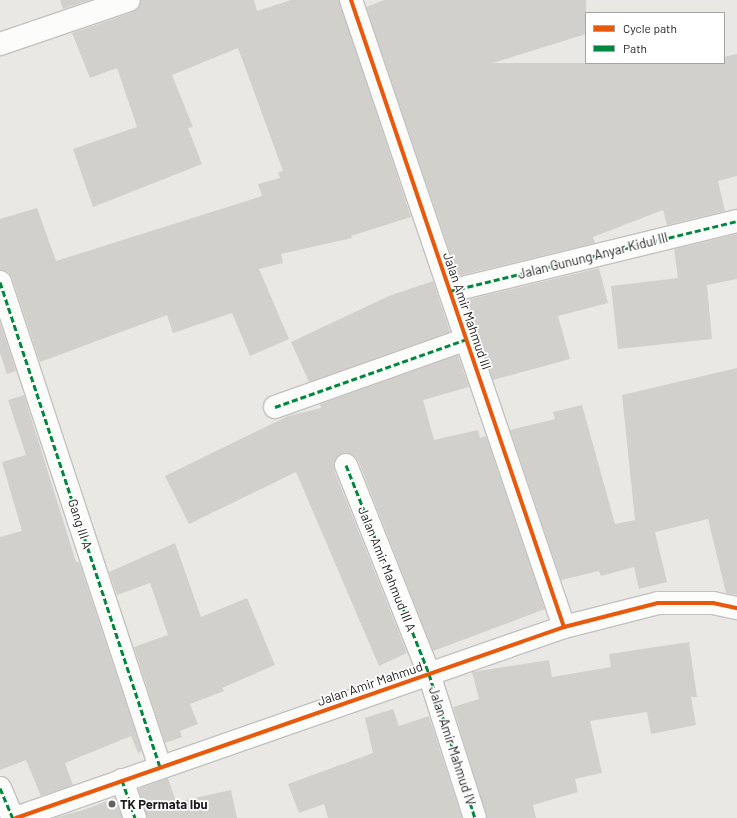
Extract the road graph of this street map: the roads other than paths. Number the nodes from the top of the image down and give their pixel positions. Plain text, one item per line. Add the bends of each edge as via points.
1 (129, 0) edge
2 (351, 0) edge
3 (0, 44) edge
4 (737, 221) edge
5 (0, 282) edge
6 (450, 291) junction
7 (467, 339) junction
8 (275, 407) dead end
9 (346, 465) dead end
10 (737, 608) edge
11 (564, 627) junction
12 (429, 674) junction
13 (160, 767) junction
14 (122, 780) junction
15 (0, 788) edge
16 (15, 818) edge
17 (135, 818) edge
18 (475, 818) edge

1 - 3 street
2 - 6 street, Jalan Amir Mahmud III
4 - 6 street, Jalan Gunung Anyar Kidul III
5 - 13 street, Gang III A
6 - 7 street, Jalan Amir Mahmud III
7 - 8 street
7 - 11 street, Jalan Amir Mahmud III
9 - 12 street, Jalan Amir Mahmud III A
10 - 11 street, Jalan Amir Mahmud via 713,603 658,603
11 - 12 street, Jalan Amir Mahmud
12 - 13 street, Jalan Amir Mahmud
12 - 18 street, Jalan Amir Mahmud IV
13 - 14 street, Jalan Amir Mahmud
14 - 16 street, Jalan Amir Mahmud
14 - 17 street
15 - 16 street

